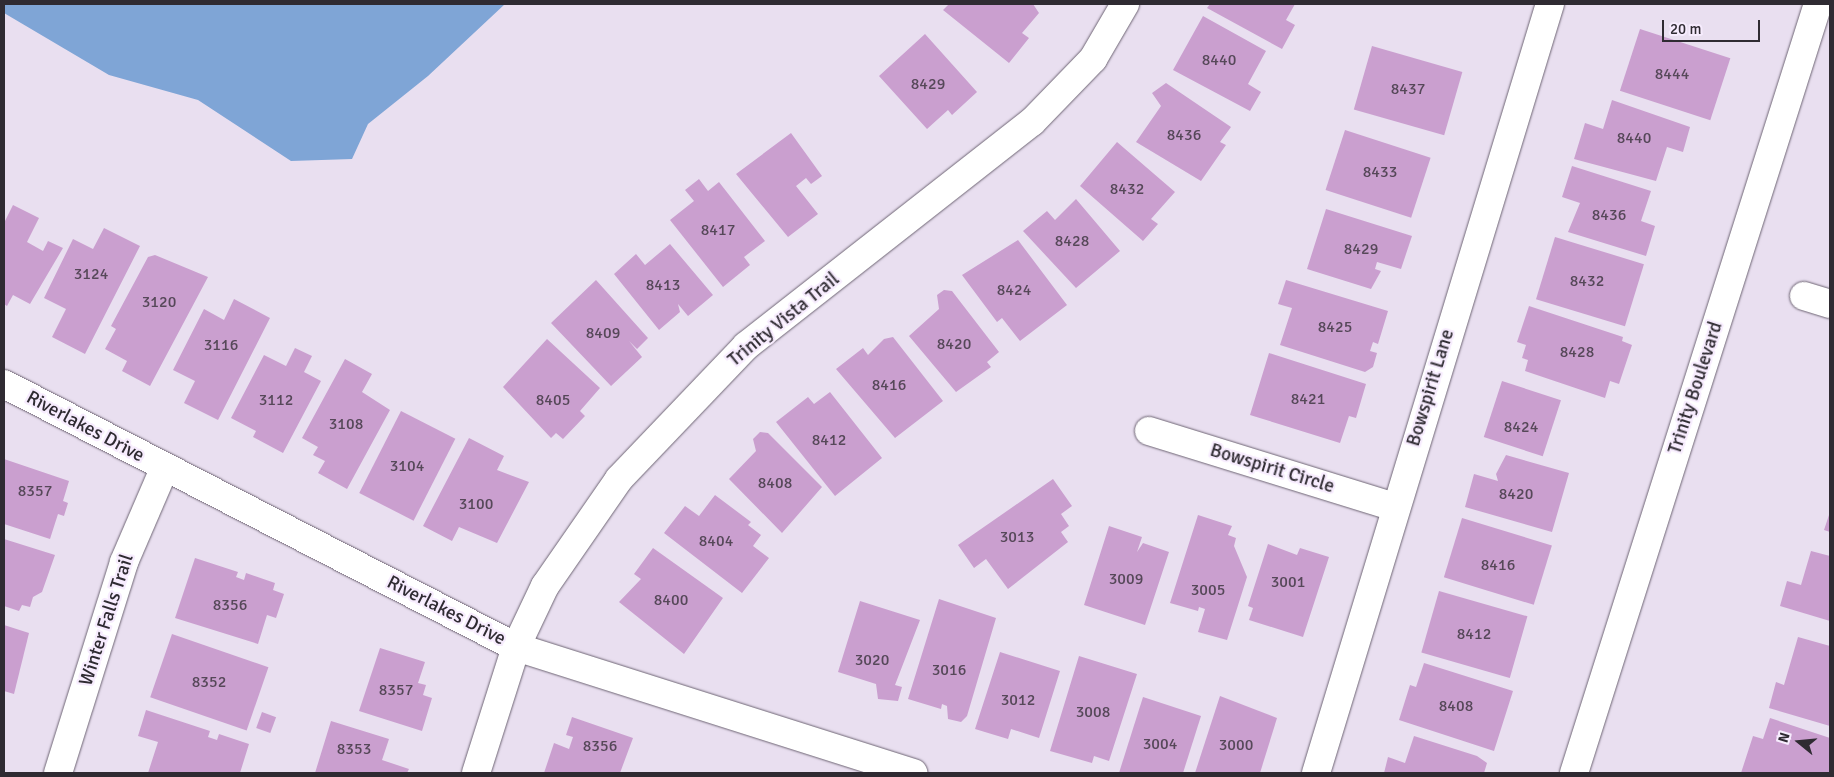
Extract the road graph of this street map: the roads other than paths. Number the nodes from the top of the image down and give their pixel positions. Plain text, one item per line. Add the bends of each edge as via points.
1 (1125, 4) edge
2 (1550, 4) edge
3 (1818, 4) edge
4 (1804, 296) dead end
5 (1830, 304) edge
6 (4, 384) edge
7 (1149, 431) dead end
8 (164, 470) junction
9 (1395, 507) junction
10 (516, 647) junction
11 (903, 771) edge
12 (58, 773) edge
13 (476, 773) edge
14 (1316, 773) edge
15 (1574, 773) edge

1 - 10 street, Trinity Vista Trail via 1093,59 1032,122 746,346 619,479 545,586
2 - 9 street, Bowspirit Lane
3 - 15 street, Trinity Boulevard
4 - 5 street
6 - 8 street, Riverlakes Drive
7 - 9 street, Bowspirit Circle
8 - 10 street, Riverlakes Drive
8 - 12 street, Winter Falls Trail via 124,562
9 - 14 street, Bowspirit Lane
10 - 11 street, Riverlakes Drive
10 - 13 street, Trinity Vista Trail

